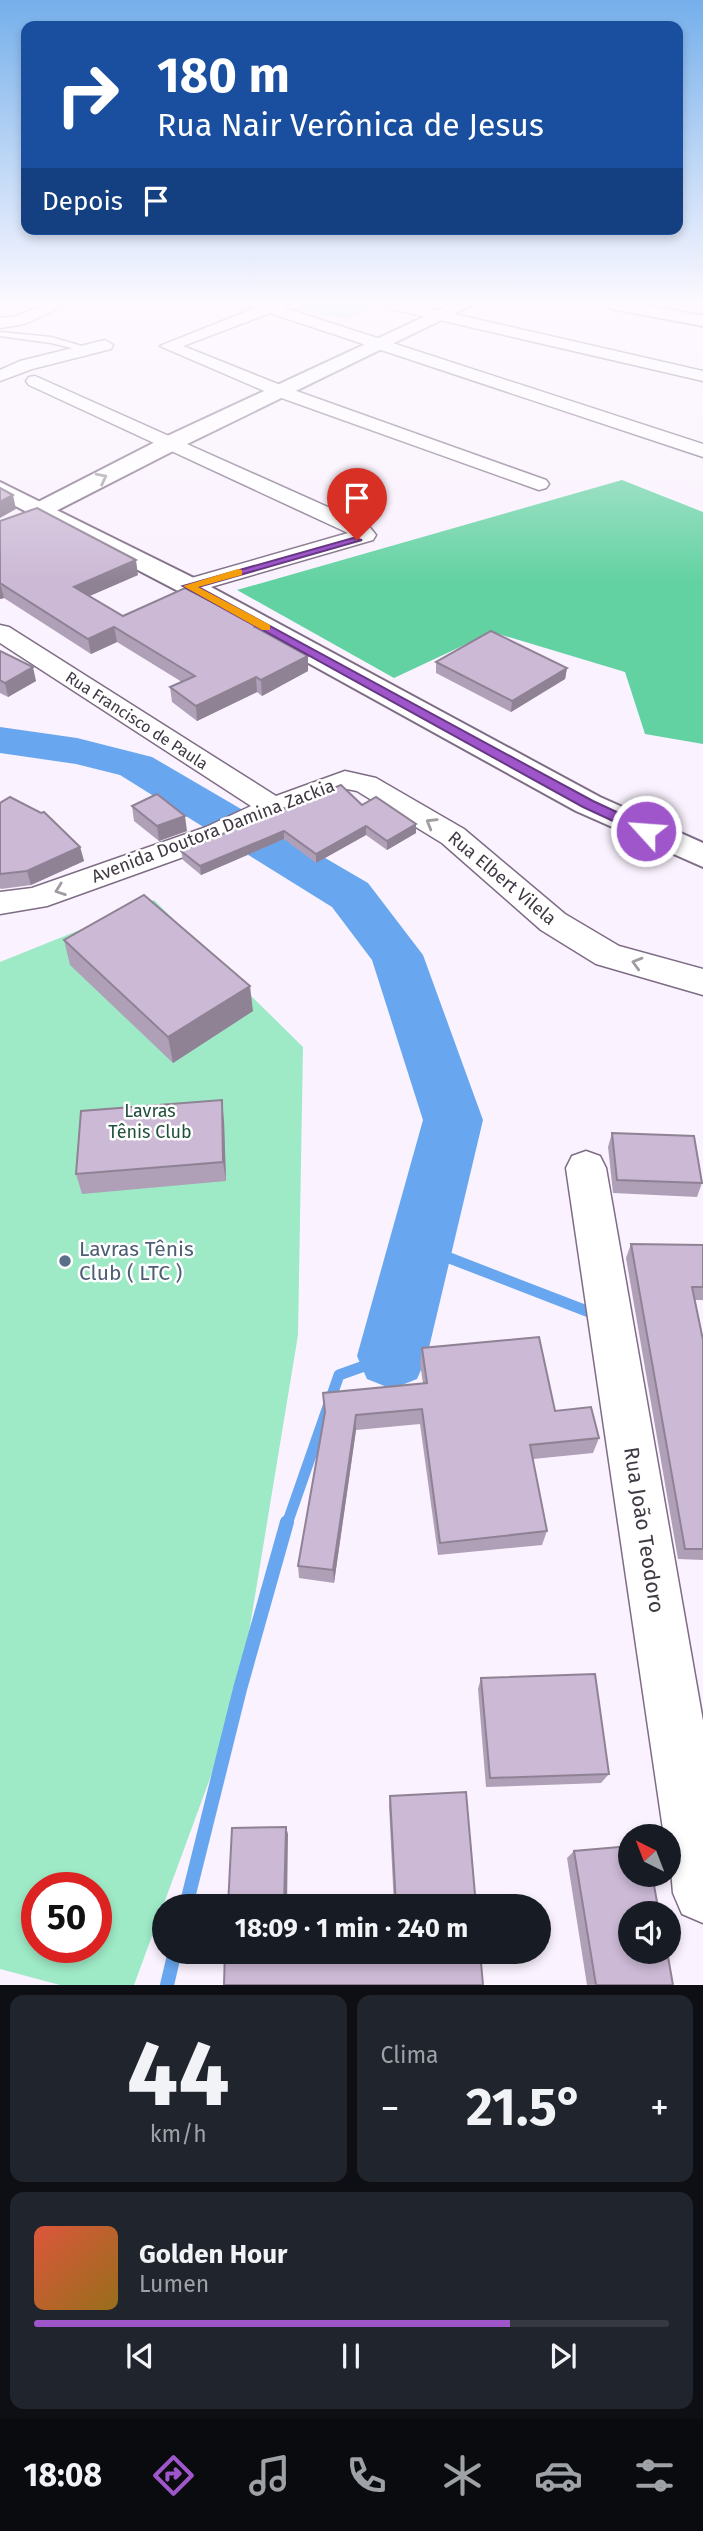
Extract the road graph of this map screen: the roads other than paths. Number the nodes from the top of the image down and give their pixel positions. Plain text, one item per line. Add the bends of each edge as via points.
1 (70, 397) edge
2 (272, 397) edge
3 (295, 397) edge
4 (539, 397) edge
5 (173, 442) junction
6 (703, 451) edge
7 (539, 484) dead end
8 (0, 489) edge
9 (42, 509) junction
10 (10, 523) edge
11 (189, 586) junction
12 (0, 632) edge
13 (345, 780) joint
14 (260, 813) junction
15 (703, 856) edge
16 (0, 903) edge
17 (703, 982) edge
18 (586, 1168) dead end
19 (703, 1893) edge

1 - 5 street
2 - 5 street
3 - 7 street
4 - 6 street
9 -> 5 street
5 - 11 street via 365,535
8 - 9 street
9 - 10 street
9 - 11 street
11 - 15 street via 588,804
12 - 14 street, Rua Francisco de Paula
13 - 14 street, Avenida Doutora Damina Zackia
17 -> 13 street, Rua Elbert Vilela via 608,955 553,922 453,836 366,784
14 -> 16 street, Avenida Doutora Damina Zackia via 217,834 36,898
18 - 19 street, Rua João Teodoro

